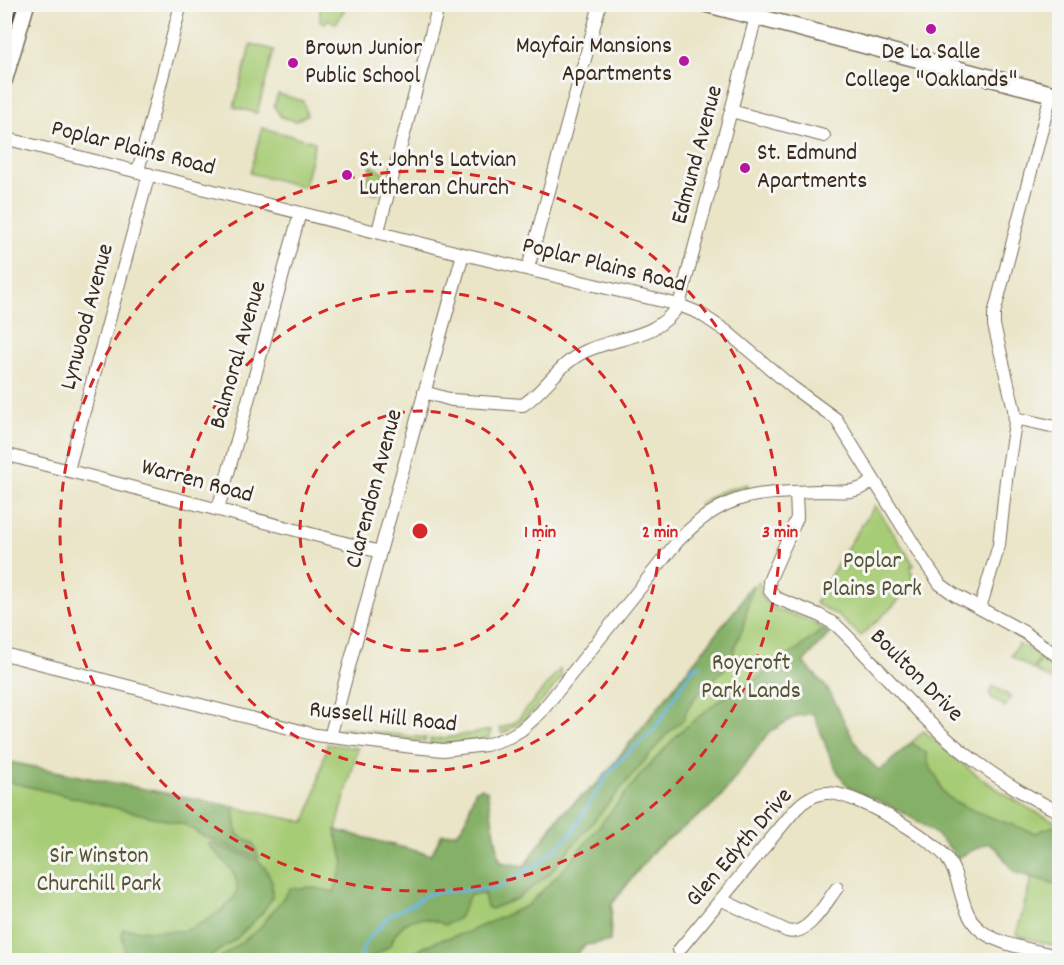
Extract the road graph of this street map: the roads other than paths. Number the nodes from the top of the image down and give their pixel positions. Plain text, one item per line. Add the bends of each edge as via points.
1 (26, 4) edge
2 (181, 4) edge
3 (439, 4) edge
4 (600, 4) edge
5 (707, 4) edge
6 (756, 17) junction
7 (4, 80) edge
8 (1055, 95) edge
9 (731, 111) junction
10 (824, 136) dead end
11 (4, 138) edge
12 (143, 172) junction
13 (300, 213) junction
14 (378, 231) junction
15 (463, 254) junction
16 (528, 268) junction
17 (679, 305) junction
18 (424, 392) junction
19 (1015, 418) junction
20 (1059, 428) edge
21 (4, 454) edge
22 (68, 470) junction
23 (873, 481) junction
24 (796, 492) junction
25 (218, 509) junction
26 (380, 552) junction
27 (980, 608) junction
28 (4, 654) edge
29 (1059, 658) edge
30 (330, 737) junction
31 (1059, 812) edge
32 (837, 888) dead end
33 (722, 900) junction
34 (680, 950) dead end
35 (1059, 957) edge

1 - 7 main road
2 - 12 street, Lynwood Avenue
3 - 14 street
4 - 16 street
5 - 6 main road
6 - 8 main road
6 - 9 street, Edmund Avenue
8 - 19 street via 994,314
9 - 10 street
9 - 17 street, Edmund Avenue
11 - 12 street, Poplar Plains Road
12 - 13 street, Poplar Plains Road
12 - 22 street, Lynwood Avenue
13 - 14 street, Poplar Plains Road
13 - 25 street, Balmoral Avenue
14 - 15 street, Poplar Plains Road
15 - 16 street, Poplar Plains Road
15 - 18 street, Clarendon Avenue
16 - 17 street, Poplar Plains Road
17 - 18 street via 647,333 602,345 568,361 523,405 452,400
17 - 23 street, Poplar Plains Road via 726,331 836,419
18 - 26 street, Clarendon Avenue
19 - 20 street
19 - 27 street via 1001,534
21 - 22 street, Warren Road
22 - 25 street, Warren Road
23 - 24 street, Russell Hill Road via 858,491
23 - 27 street, Poplar Plains Road via 934,578
24 - 30 street, Russell Hill Road via 736,499 695,523 549,703 509,737 486,745 443,750
24 - 31 street, Boulton Drive via 797,518 769,581 772,595 836,625 932,726 988,770
25 - 26 street, Warren Road
26 - 30 street, Clarendon Avenue
27 - 29 street, Poplar Plains Road via 1024,632
28 - 30 street, Russell Hill Road
32 - 33 street via 807,926 794,932
33 - 34 street, Glen Edyth Drive
33 - 35 street, Glen Edyth Drive via 801,803 816,795 834,793 878,810 938,848 952,867 970,918 983,932

